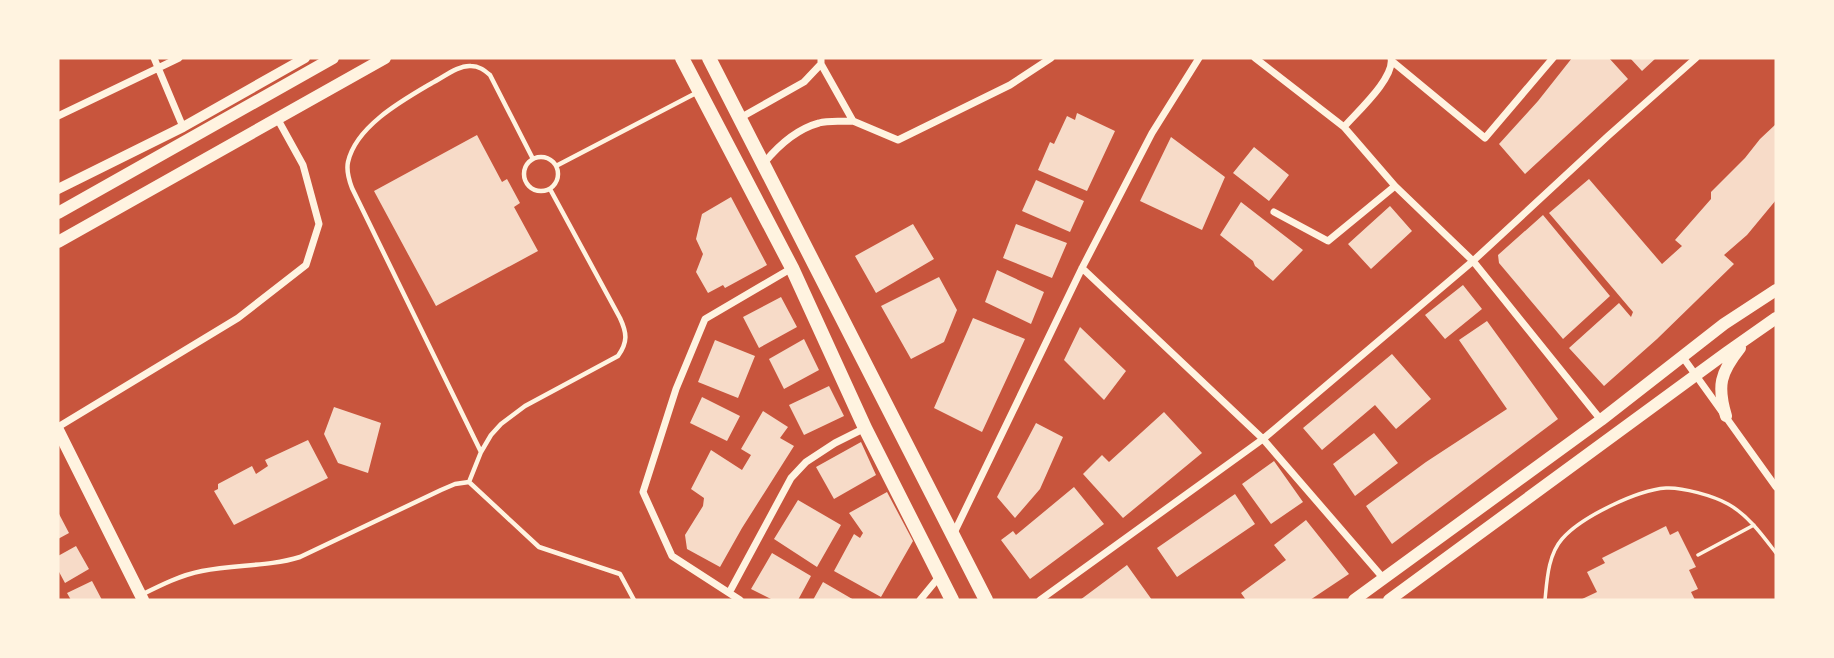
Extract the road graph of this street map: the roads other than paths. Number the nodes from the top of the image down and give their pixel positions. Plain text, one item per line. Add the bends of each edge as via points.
1 (154, 58) edge
2 (178, 58) edge
3 (305, 58) edge
4 (333, 58) edge
5 (385, 58) edge
6 (682, 58) edge
7 (709, 58) edge
8 (1051, 58) edge
9 (1199, 58) edge
10 (1255, 58) edge
11 (1553, 58) edge
12 (1696, 58) edge
13 (1392, 60) edge
14 (821, 61) edge
15 (158, 68) junction
16 (700, 91) junction
17 (58, 116) edge
18 (277, 118) junction
19 (740, 118) junction
20 (853, 121) junction
21 (183, 127) junction
22 (1344, 127) junction
23 (534, 159) junction
24 (764, 164) junction
25 (556, 166) junction
26 (1395, 186) junction
27 (58, 189) edge
28 (550, 189) junction
29 (1275, 212) dead end
30 (58, 213) edge
31 (58, 242) edge
32 (1473, 261) junction
33 (792, 268) junction
34 (1082, 268) junction
35 (1776, 290) edge
36 (1776, 318) edge
37 (1748, 337) junction
38 (1682, 356) junction
39 (1697, 376) junction
40 (1726, 416) junction
41 (1601, 420) junction
42 (865, 428) junction
43 (58, 429) edge
44 (1262, 439) junction
45 (481, 452) junction
46 (469, 482) junction
47 (1776, 486) edge
48 (953, 535) junction
49 (940, 577) junction
50 (1384, 579) junction
51 (729, 593) junction
52 (142, 598) edge
53 (634, 600) edge
54 (740, 600) edge
55 (920, 600) edge
56 (952, 600) edge
57 (986, 600) edge
58 (1040, 600) edge
59 (1354, 600) edge
60 (1389, 600) edge

1 - 15 street
2 - 15 street
3 - 21 street
4 - 30 main road
5 - 18 main road
6 - 16 main road
7 - 19 main road
8 - 20 street via 1010,85 898,140
9 - 34 street via 1152,133
10 - 22 street
11 - 13 street via 1485,138
12 - 32 street
13 - 22 street via 1387,78
14 - 19 street via 804,82
14 - 20 street
15 - 17 street
15 - 21 street
16 - 25 lane
16 - 33 main road
18 - 31 main road
18 - 43 street via 303,165 319,224 306,265 238,318
19 - 24 main road
20 - 24 street via 819,122 777,147
21 - 27 street
22 - 26 street
23 - 25 lane via 543,158
23 - 28 lane via 524,172 526,183 534,190
23 - 45 lane via 490,75 474,65 456,70 388,111 362,136 347,164 352,188
24 - 48 main road
25 - 28 lane via 557,181
26 - 29 street via 1328,241
26 - 32 street
28 - 45 lane via 620,318 624,348 618,356 513,414
32 - 41 street
32 - 44 street
33 - 42 main road
33 - 51 street via 705,319 676,388 643,492 672,556
34 - 44 street
34 - 48 street
35 - 38 main road
36 - 37 main road
37 - 39 main road
37 - 40 main road via 1720,382
38 - 39 street
38 - 41 main road
39 - 40 street
39 - 60 main road
40 - 47 street
41 - 50 main road
42 - 49 main road
42 - 51 street via 806,462 791,478
43 - 52 main road
44 - 50 street
44 - 58 street
45 - 46 lane
46 - 52 lane via 440,490 300,557 283,563 204,570 181,576
46 - 53 lane via 539,547 620,574
48 - 57 main road
49 - 55 street
49 - 56 main road
50 - 59 main road
51 - 54 street

